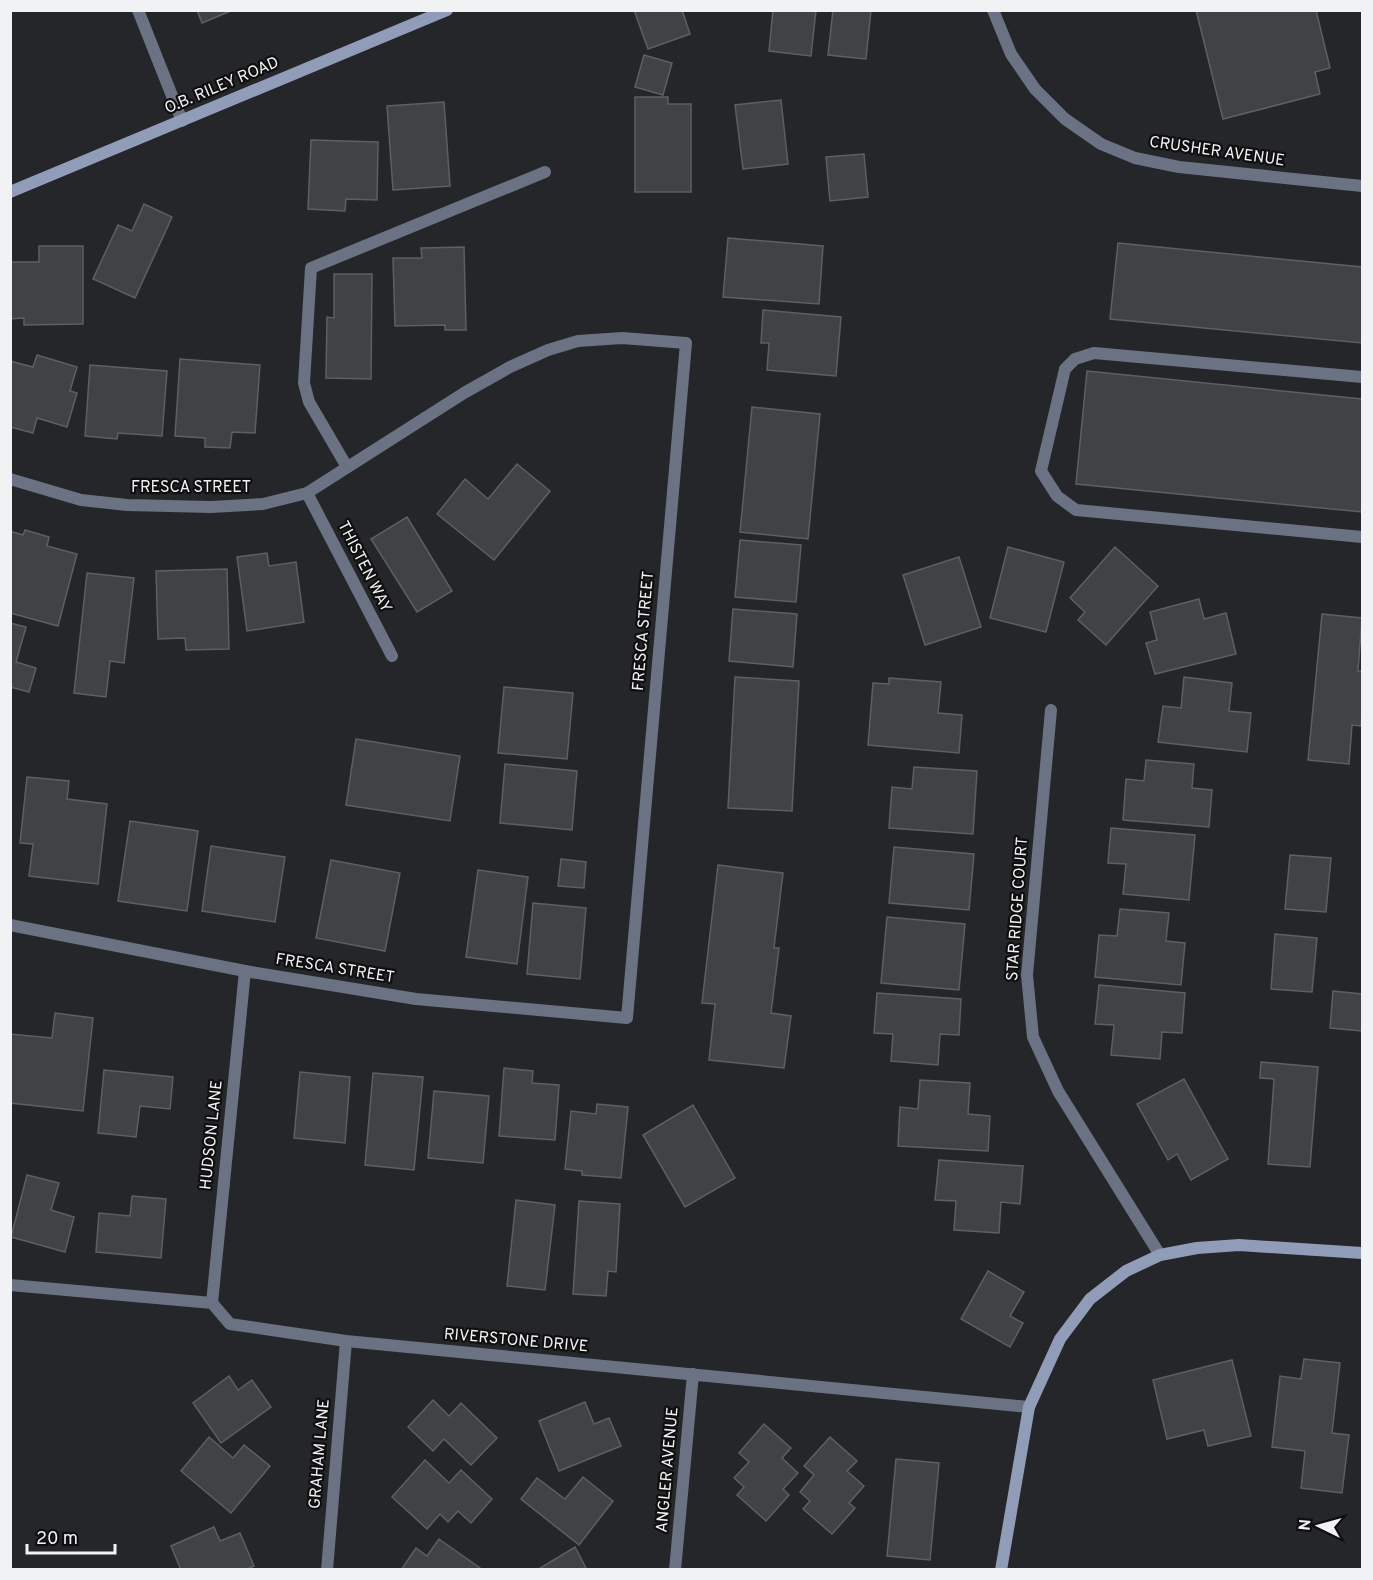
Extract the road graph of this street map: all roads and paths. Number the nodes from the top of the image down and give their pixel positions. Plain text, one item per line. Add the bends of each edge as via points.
1 (138, 10) edge
2 (447, 10) edge
3 (993, 10) edge
4 (182, 120) junction
5 (545, 172) dead end
6 (1362, 186) edge
7 (10, 192) edge
8 (1362, 377) edge
9 (347, 467) junction
10 (10, 479) edge
11 (307, 493) junction
12 (1362, 537) edge
13 (392, 656) dead end
14 (1051, 710) dead end
15 (10, 925) edge
16 (245, 971) junction
17 (1362, 1253) edge
18 (1160, 1255) junction
19 (10, 1285) edge
20 (212, 1303) junction
21 (346, 1341) junction
22 (693, 1374) junction
23 (1029, 1407) junction
24 (327, 1569) edge
25 (675, 1569) edge
26 (1001, 1569) edge

1 - 4 street
2 - 4 street, O.B. RILEY ROAD
3 - 6 street, CRUSHER AVENUE via 1011,54 1035,89 1065,119 1101,144 1135,158 1179,167
4 - 7 street, O.B. RILEY ROAD
5 - 9 street via 311,268 304,383 309,402
8 - 12 street via 1094,353 1075,359 1065,369 1041,471 1057,496 1076,510
9 - 11 street, FRESCA STREET
9 - 16 street, FRESCA STREET via 482,382 548,350 578,341 622,338 686,343 627,1018 416,999
10 - 11 street, FRESCA STREET via 81,500 127,505 252,505
11 - 13 street, THISTEN WAY
14 - 18 street, STAR RIDGE COURT via 1027,975 1033,1037 1058,1091
15 - 16 street, FRESCA STREET
16 - 20 street, HUDSON LANE
17 - 18 street via 1239,1245
18 - 23 street via 1126,1270 1090,1299 1060,1339
19 - 20 street
20 - 21 street, RIVERSTONE DRIVE via 230,1324
21 - 22 street, RIVERSTONE DRIVE
21 - 24 street, GRAHAM LANE
22 - 23 street, RIVERSTONE DRIVE
22 - 25 street, ANGLER AVENUE
23 - 26 street

